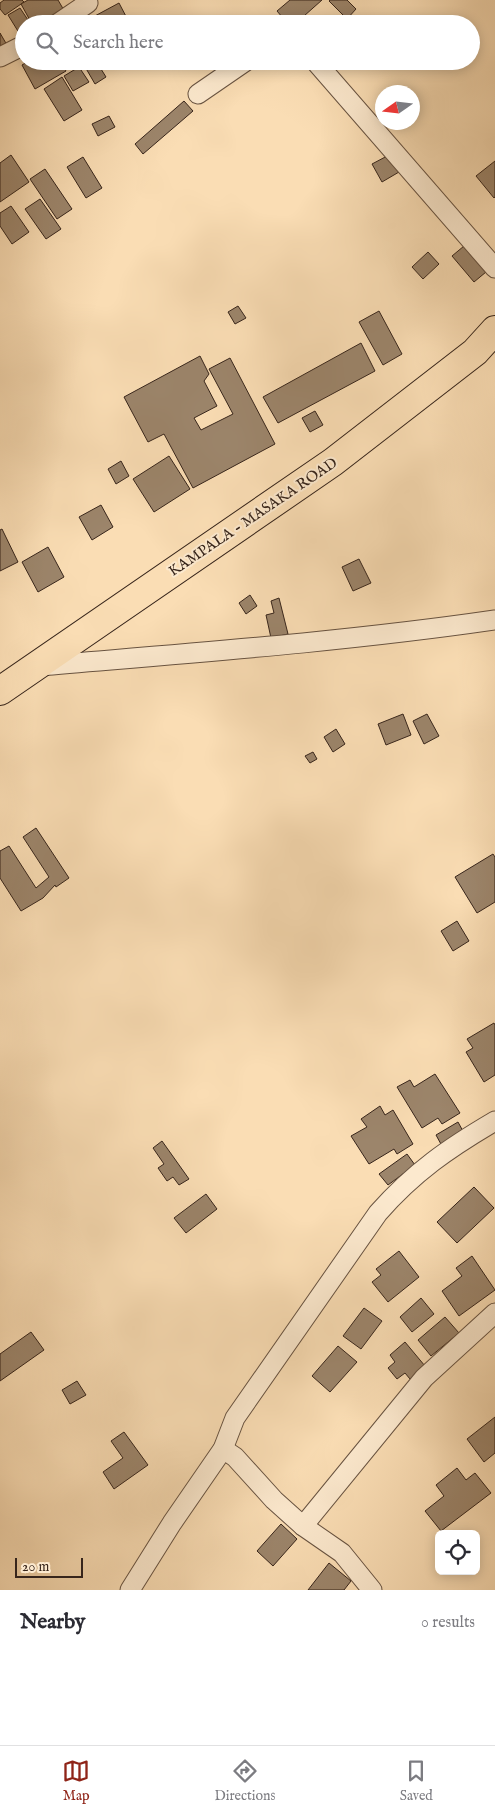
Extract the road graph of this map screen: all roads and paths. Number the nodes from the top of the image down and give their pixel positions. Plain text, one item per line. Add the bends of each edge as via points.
1 (86, 0) edge
2 (70, 15) edge
3 (15, 50) edge
4 (0, 57) edge
5 (233, 70) edge
6 (323, 70) edge
7 (198, 94) dead end
8 (495, 268) edge
9 (495, 330) edge
10 (495, 620) edge
11 (37, 666) junction
12 (0, 691) edge
13 (495, 1121) edge
14 (495, 1314) edge
15 (223, 1449) junction
16 (303, 1526) junction
17 (130, 1590) edge
18 (372, 1590) edge

1 - 2 street via 88,3
3 - 4 street
5 - 7 street
6 - 8 street
9 - 11 main road, KAMPALA - MASAKA ROAD via 475,352 333,462
10 - 11 street via 409,632
11 - 12 main road, KAMPALA - MASAKA ROAD
13 - 15 street via 445,1151 398,1190 378,1213 235,1418
14 - 16 street via 424,1378
15 - 16 street via 235,1457
15 - 17 street
16 - 18 street via 342,1553

